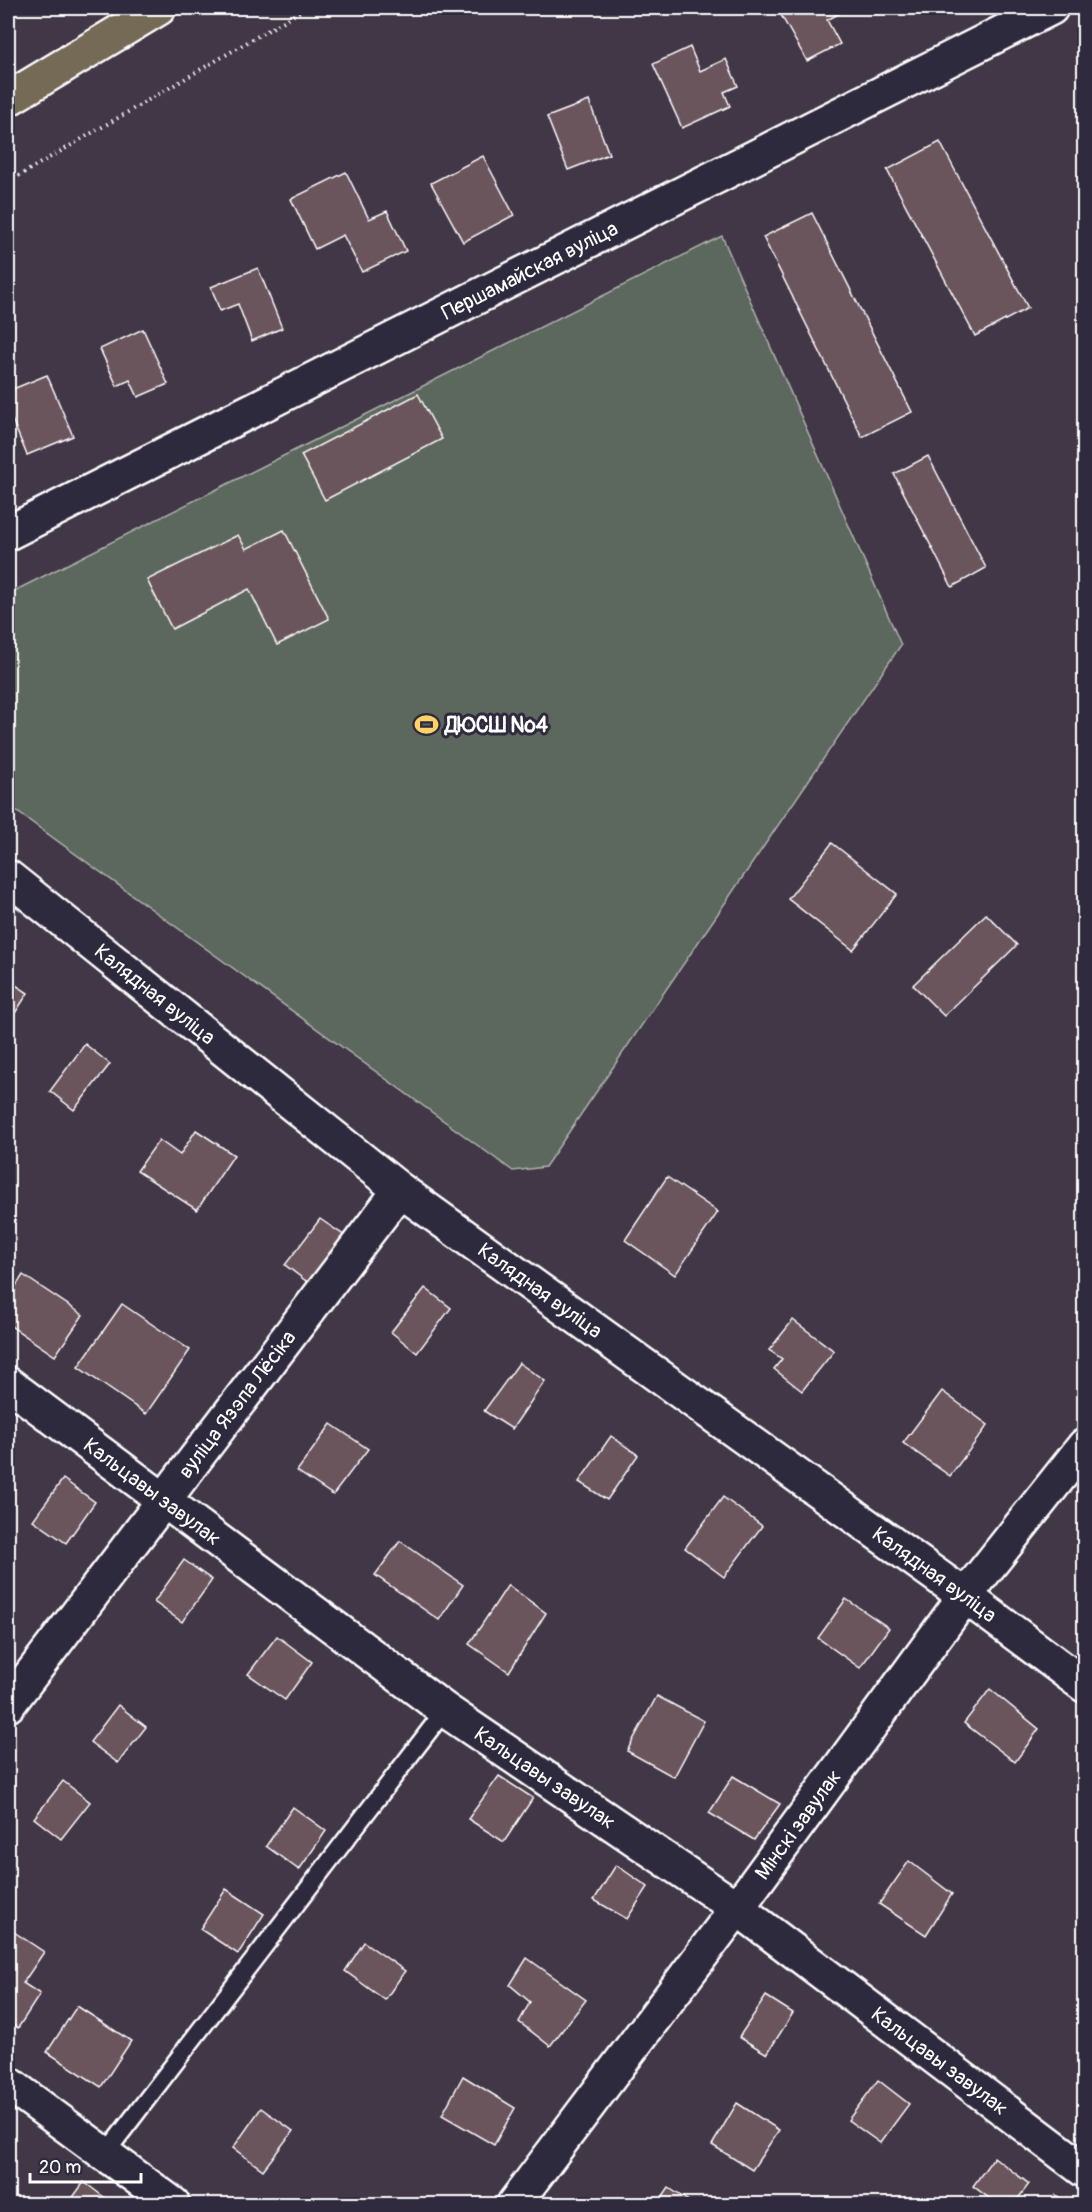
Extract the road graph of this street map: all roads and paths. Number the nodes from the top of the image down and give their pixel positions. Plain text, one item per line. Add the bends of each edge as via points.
1 (159, 8) edge
2 (306, 8) edge
3 (1050, 8) edge
4 (8, 99) edge
5 (8, 182) edge
6 (8, 534) edge
7 (8, 877) edge
8 (400, 1190) junction
9 (8, 1384) edge
10 (1084, 1446) edge
11 (163, 1498) junction
12 (965, 1596) junction
13 (1084, 1685) edge
14 (8, 1705) edge
15 (445, 1710) junction
16 (737, 1908) junction
17 (8, 2083) edge
18 (105, 2154) junction
19 (1084, 2170) edge
20 (173, 2205) edge
21 (514, 2205) edge

1 - 4 main road
2 - 5 path
3 - 6 street, Першамайская вуліца
7 - 8 street, Калядная вуліца
8 - 11 street, вуліца Язэпа Лёсіка
8 - 12 street, Калядная вуліца
9 - 11 street, Кальцавы завулак
10 - 12 street, Мінскі завулак
11 - 14 street, вуліца Язэпа Лёсіка
11 - 15 street, Кальцавы завулак
12 - 13 street, Калядная вуліца
12 - 16 street, Мінскі завулак
15 - 16 street, Кальцавы завулак
15 - 18 lane
16 - 19 street, Кальцавы завулак
16 - 21 street, Мінскі завулак
17 - 18 street
18 - 20 street

